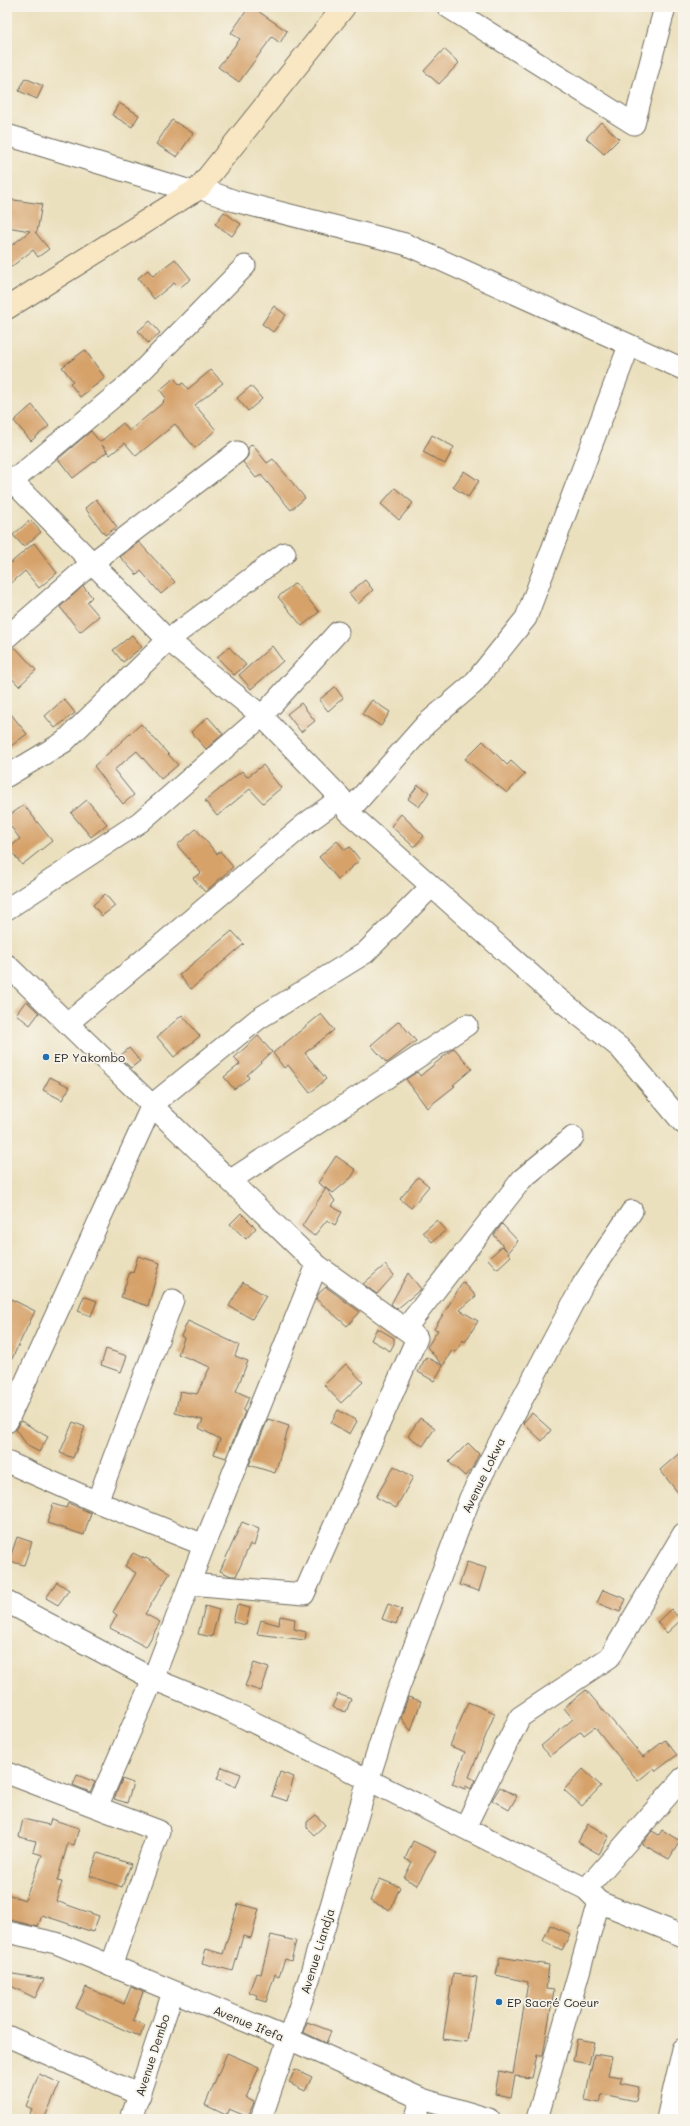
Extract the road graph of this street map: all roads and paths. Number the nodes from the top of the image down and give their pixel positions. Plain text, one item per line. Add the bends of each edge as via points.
1 (344, 7) edge
2 (448, 7) edge
3 (665, 7) edge
4 (7, 134) edge
5 (197, 190) junction
6 (244, 266) dead end
7 (7, 308) edge
8 (629, 346) junction
9 (683, 369) edge
10 (237, 452) dead end
11 (9, 481) edge
12 (285, 553) dead end
13 (92, 563) junction
14 (338, 632) dead end
15 (7, 637) edge
16 (168, 640) junction
17 (262, 716) junction
18 (7, 776) edge
19 (344, 805) junction
20 (431, 887) junction
21 (7, 909) edge
22 (7, 964) edge
23 (68, 1023) junction
24 (467, 1025) dead end
25 (152, 1105) junction
26 (683, 1123) edge
27 (574, 1137) dead end
28 (231, 1180) junction
29 (632, 1211) dead end
30 (317, 1265) junction
31 (173, 1300) dead end
32 (405, 1329) junction
33 (7, 1422) edge
34 (7, 1462) edge
35 (97, 1502) junction
36 (683, 1534) edge
37 (204, 1545) junction
38 (190, 1584) junction
39 (7, 1602) edge
40 (153, 1679) junction
41 (7, 1773) edge
42 (683, 1778) edge
43 (368, 1781) junction
44 (97, 1807) junction
45 (465, 1827) junction
46 (592, 1896) junction
47 (7, 1932) edge
48 (683, 1936) edge
49 (111, 1966) junction
50 (173, 1992) junction
51 (7, 2036) edge
52 (289, 2040) junction
53 (683, 2049) edge
54 (140, 2095) junction
55 (422, 2099) junction
56 (131, 2119) edge
57 (261, 2119) edge
58 (415, 2119) edge
59 (488, 2119) edge
60 (537, 2119) edge
61 (667, 2119) edge

1 - 5 street
2 - 3 street via 634,124
4 - 5 street
5 - 7 street
5 - 8 street via 405,244
6 - 11 street via 130,383
8 - 9 street
8 - 19 street via 526,618 473,684 426,724
10 - 13 street
11 - 13 street
12 - 16 street
13 - 15 street
13 - 16 street
14 - 17 street
16 - 17 street
16 - 18 street via 64,742
17 - 19 street
17 - 21 street via 140,822
19 - 20 street
19 - 23 street via 305,824
20 - 25 street via 365,953 258,1019
20 - 26 street via 554,995 620,1048
22 - 23 street
23 - 25 street
24 - 28 street
25 - 28 street
25 - 33 street
27 - 32 street via 522,1179
28 - 30 street
29 - 43 street, Avenue Lokwa via 583,1284 470,1498 392,1706
30 - 32 street
30 - 37 street
31 - 35 street
32 - 38 street via 417,1338 304,1594
34 - 35 street
35 - 37 street
36 - 45 street via 610,1657 520,1717
37 - 38 street
38 - 40 street
39 - 40 street
40 - 43 street via 229,1710
40 - 44 street
41 - 44 street
42 - 46 street
43 - 45 street
43 - 52 street, Avenue Liandja
44 - 49 street via 159,1831
45 - 46 street
46 - 48 street
46 - 60 street
47 - 49 street, Avenue Ifefa via 56,1943
49 - 50 street, Avenue Ifefa
50 - 52 street, Avenue Ifefa
50 - 54 street, Avenue Dembo
51 - 54 street
52 - 55 street, Avenue Ifefa
52 - 57 street, Avenue Liandja
53 - 61 street
54 - 56 street, Avenue Dembo
55 - 58 street
55 - 59 street, Avenue Ifefa

